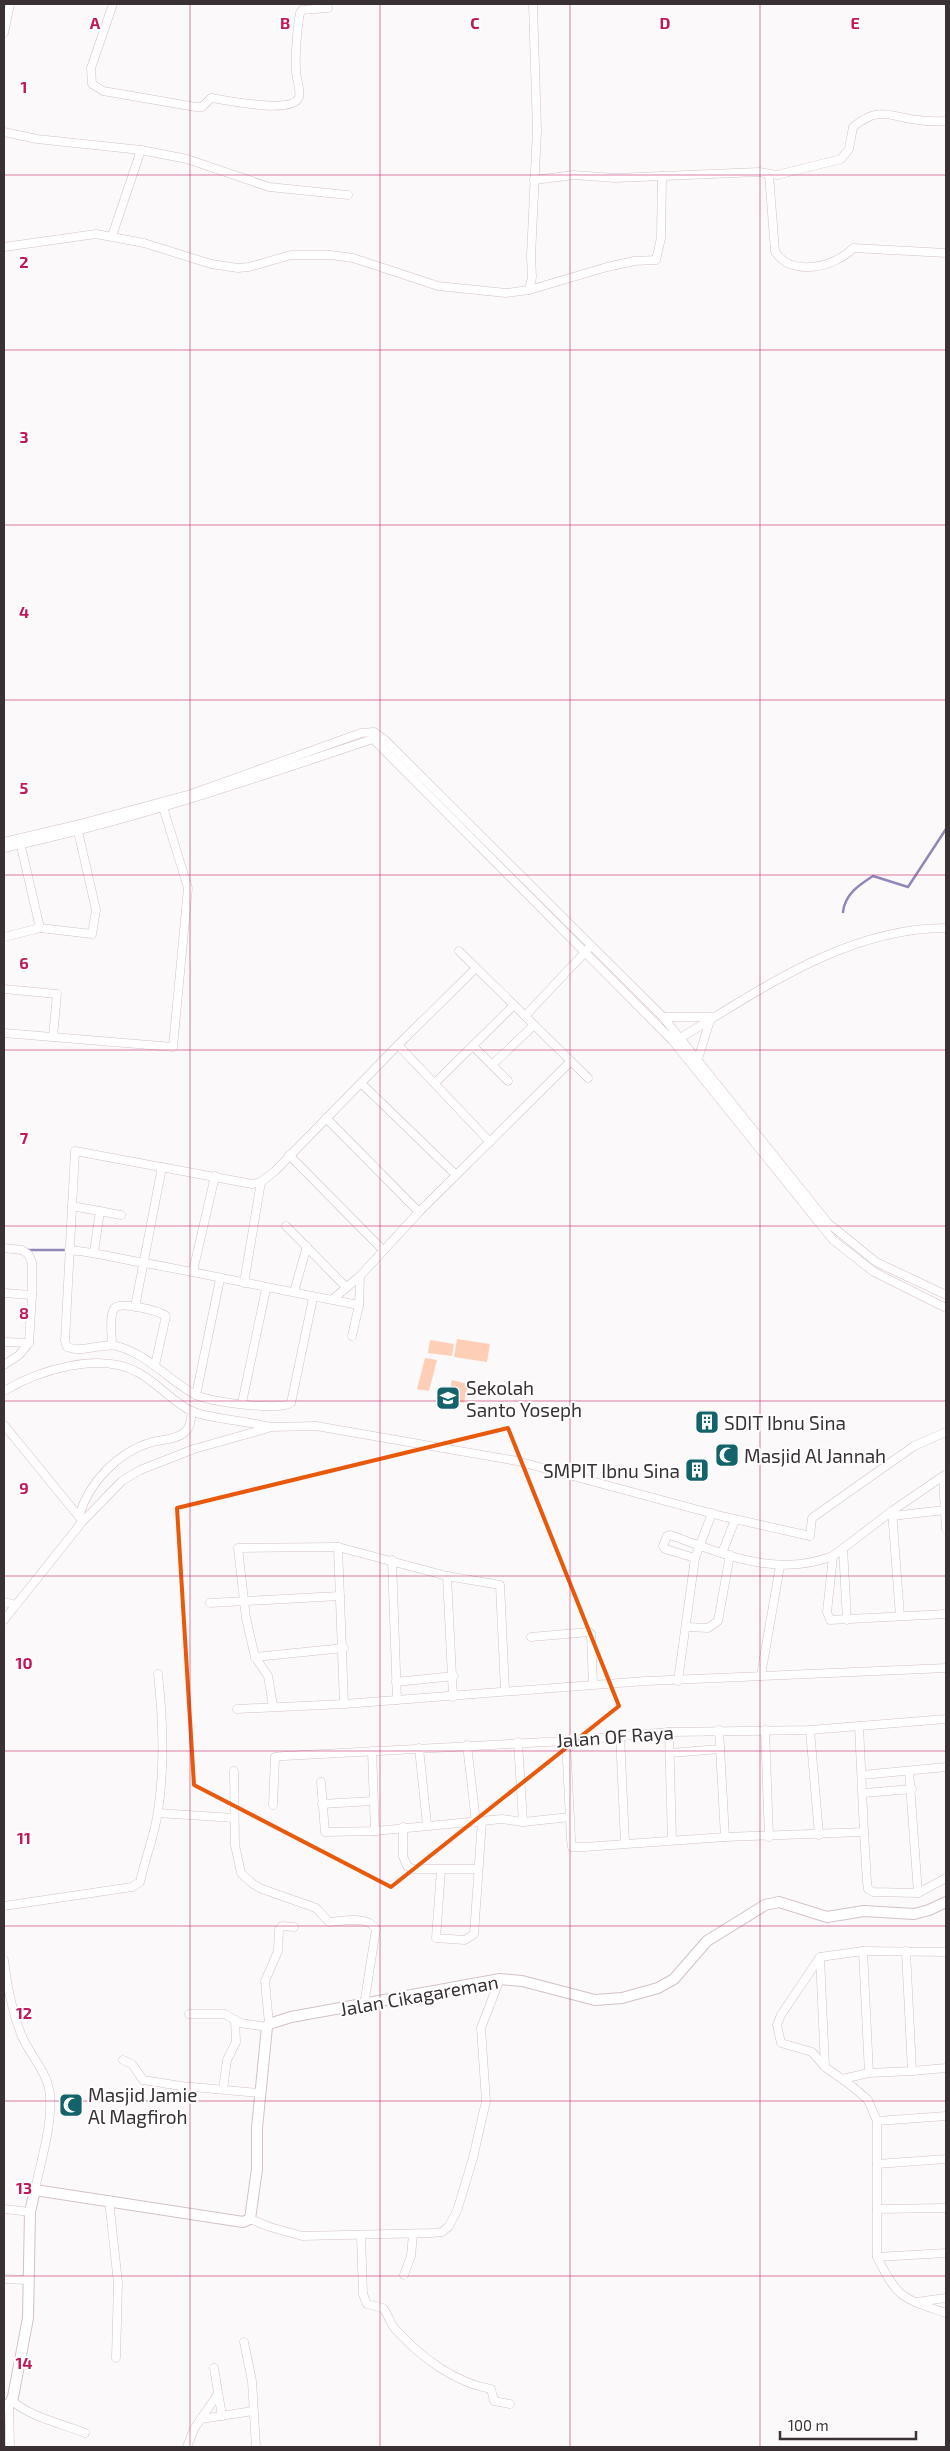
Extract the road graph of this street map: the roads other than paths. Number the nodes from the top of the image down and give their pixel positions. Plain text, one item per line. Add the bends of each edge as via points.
1 (10, 4) edge
2 (113, 4) edge
3 (533, 4) edge
4 (328, 8) dead end
5 (4, 33) edge
6 (946, 121) edge
7 (4, 132) edge
8 (141, 150) junction
9 (769, 175) junction
10 (662, 176) junction
11 (534, 180) junction
12 (348, 195) dead end
13 (112, 236) junction
14 (4, 247) edge
15 (946, 253) edge
16 (529, 290) junction
17 (373, 735) junction
18 (163, 804) junction
19 (77, 828) junction
20 (4, 842) edge
21 (20, 842) junction
22 (4, 848) edge
23 (40, 928) junction
24 (946, 928) edge
25 (4, 937) edge
26 (591, 946) junction
27 (459, 951) dead end
28 (585, 952) junction
29 (476, 968) junction
30 (4, 989) edge
31 (514, 1005) junction
32 (525, 1016) junction
33 (663, 1017) junction
34 (711, 1017) junction
35 (534, 1025) junction
36 (4, 1033) edge
37 (53, 1038) junction
38 (677, 1040) junction
39 (398, 1045) junction
40 (473, 1046) junction
41 (698, 1059) junction
42 (571, 1061) junction
43 (492, 1065) junction
44 (588, 1078) dead end
45 (508, 1081) dead end
46 (361, 1083) junction
47 (435, 1083) junction
48 (326, 1118) junction
49 (490, 1142) junction
50 (289, 1155) junction
51 (162, 1167) junction
52 (456, 1175) junction
53 (215, 1176) junction
54 (261, 1182) junction
55 (72, 1206) junction
56 (100, 1211) junction
57 (420, 1212) junction
58 (121, 1215) dead end
59 (286, 1226) dead end
60 (307, 1246) junction
61 (4, 1248) edge
62 (69, 1250) junction
63 (383, 1250) junction
64 (94, 1252) junction
65 (143, 1263) junction
66 (193, 1271) junction
67 (360, 1276) junction
68 (220, 1279) junction
69 (244, 1283) junction
70 (346, 1288) junction
71 (266, 1289) junction
72 (294, 1292) junction
73 (4, 1293) edge
74 (32, 1295) junction
75 (946, 1296) edge
76 (313, 1298) junction
77 (333, 1299) junction
78 (359, 1305) junction
79 (135, 1307) junction
80 (946, 1308) edge
81 (352, 1336) dead end
82 (4, 1342) edge
83 (29, 1343) junction
84 (112, 1345) junction
85 (4, 1365) edge
86 (155, 1365) junction
87 (4, 1391) edge
88 (196, 1395) junction
89 (242, 1403) junction
90 (192, 1411) junction
91 (4, 1425) edge
92 (272, 1427) junction
93 (946, 1432) edge
94 (945, 1475) edge
95 (945, 1510) edge
96 (712, 1513) junction
97 (892, 1514) junction
98 (81, 1519) junction
99 (735, 1520) junction
100 (946, 1529) edge
101 (701, 1546) junction
102 (338, 1547) junction
103 (843, 1548) junction
104 (726, 1554) junction
105 (834, 1556) junction
106 (695, 1558) junction
107 (392, 1560) junction
108 (780, 1566) junction
109 (448, 1576) junction
110 (340, 1596) junction
111 (4, 1602) edge
112 (243, 1602) junction
113 (210, 1603) dead end
114 (16, 1605) junction
115 (946, 1614) edge
116 (900, 1616) junction
117 (4, 1620) edge
118 (847, 1620) junction
119 (687, 1627) junction
120 (531, 1637) dead end
121 (344, 1648) junction
122 (255, 1657) junction
123 (946, 1668) edge
124 (158, 1674) dead end
125 (761, 1675) junction
126 (454, 1676) junction
127 (678, 1681) junction
128 (396, 1682) junction
129 (593, 1684) junction
130 (505, 1691) junction
131 (453, 1697) junction
132 (397, 1700) junction
133 (344, 1704) junction
134 (274, 1706) junction
135 (237, 1709) dead end
136 (946, 1718) edge
137 (859, 1726) junction
138 (719, 1730) junction
139 (765, 1730) junction
140 (810, 1730) junction
141 (668, 1732) junction
142 (620, 1736) junction
143 (566, 1741) junction
144 (518, 1742) junction
145 (467, 1745) junction
146 (419, 1748) junction
147 (720, 1749) junction
148 (372, 1751) junction
149 (670, 1753) junction
150 (946, 1767) edge
151 (234, 1771) dead end
152 (909, 1771) junction
153 (862, 1775) junction
154 (321, 1782) dead end
155 (912, 1790) junction
156 (864, 1793) junction
157 (373, 1801) junction
158 (322, 1804) junction
159 (273, 1805) dead end
160 (158, 1813) junction
161 (570, 1817) junction
162 (234, 1818) junction
163 (479, 1822) junction
164 (523, 1822) junction
165 (427, 1825) junction
166 (403, 1828) junction
167 (375, 1831) junction
168 (864, 1832) junction
169 (819, 1835) junction
170 (725, 1837) junction
171 (769, 1837) junction
172 (672, 1840) junction
173 (625, 1843) junction
174 (478, 1869) junction
175 (441, 1870) junction
176 (946, 1878) edge
177 (918, 1893) junction
178 (946, 1902) edge
179 (4, 1906) edge
180 (294, 1927) dead end
181 (863, 1951) junction
182 (906, 1951) junction
183 (946, 1952) edge
184 (820, 1957) junction
185 (4, 1960) edge
186 (500, 1979) junction
187 (364, 2005) junction
188 (189, 2014) dead end
189 (235, 2020) junction
190 (268, 2026) junction
191 (123, 2060) dead end
192 (825, 2067) junction
193 (946, 2068) edge
194 (912, 2071) junction
195 (869, 2073) junction
196 (842, 2078) junction
197 (224, 2089) junction
198 (260, 2093) junction
199 (946, 2116) edge
200 (877, 2120) junction
201 (946, 2159) edge
202 (877, 2164) junction
203 (34, 2190) junction
204 (109, 2200) junction
205 (946, 2208) edge
206 (4, 2209) edge
207 (877, 2210) junction
208 (30, 2212) junction
209 (250, 2219) junction
210 (413, 2234) junction
211 (361, 2236) junction
212 (946, 2253) edge
213 (877, 2257) junction
214 (404, 2275) dead end
215 (4, 2278) edge
216 (28, 2280) junction
217 (946, 2298) edge
218 (915, 2302) junction
219 (946, 2313) edge
220 (244, 2342) dead end
221 (116, 2358) dead end
222 (214, 2368) dead end
223 (218, 2394) junction
224 (8, 2403) edge
225 (510, 2404) dead end
226 (253, 2411) junction
227 (222, 2416) junction
228 (201, 2420) junction
229 (85, 2433) dead end
230 (10, 2447) edge
231 (187, 2447) edge
232 (256, 2447) edge

1 - 5 street
2 - 4 street via 91,68 92,84 103,91 196,107 202,107 211,98 271,106 289,106 296,102 300,96 296,70 300,13 302,10
3 - 11 street via 537,130
6 - 9 street via 877,113 865,117 853,127 849,149 841,159
7 - 8 street via 37,139
8 - 12 street via 187,159 269,187
8 - 13 street
9 - 10 street via 759,172
9 - 15 street via 775,251 787,263 805,267 821,265 836,261 853,248
10 - 11 street via 615,178 574,175
10 - 16 street via 661,238 656,260 607,266
11 - 16 street
13 - 14 street via 71,236
13 - 16 street via 222,267 249,267 291,255 331,255 353,258 438,286 506,293
17 - 18 street via 204,796
17 - 26 street via 385,740
17 - 28 street
18 - 19 street
18 - 37 street via 188,888 173,1047
19 - 21 street
19 - 23 street via 96,910 92,934
20 - 21 street
21 - 22 street
21 - 23 street
23 - 25 street
24 - 34 street via 872,938 826,954
26 - 28 street
26 - 33 street
27 - 29 street
28 - 32 street
28 - 38 street
29 - 31 street
29 - 39 street
30 - 37 street via 57,994
31 - 32 street
31 - 40 street
32 - 35 street
33 - 34 street
33 - 38 street
34 - 38 street
34 - 41 street
35 - 42 street
35 - 43 street
36 - 37 street
38 - 41 street
38 - 80 street via 833,1240 874,1272
39 - 46 street
39 - 47 street
40 - 43 street
40 - 47 street
41 - 75 street via 790,1178 840,1236 876,1262
42 - 44 street
42 - 49 street
43 - 45 street
46 - 48 street
46 - 52 street
47 - 49 street
48 - 50 street
48 - 57 street
49 - 52 street
50 - 54 street
50 - 63 street
51 - 53 street
51 - 55 street via 75,1151
51 - 65 street
52 - 57 street
53 - 54 street via 252,1184
53 - 66 street
54 - 69 street
55 - 56 street
55 - 62 street
56 - 58 street
56 - 64 street
57 - 63 street
59 - 60 street
60 - 70 street
60 - 72 street
61 - 74 street via 28,1254 32,1262
62 - 64 street
62 - 84 street via 66,1345 70,1348
63 - 67 street
64 - 65 street
65 - 66 street
65 - 79 street
66 - 68 street
67 - 70 street
67 - 78 street
68 - 69 street
68 - 88 street
69 - 71 street
70 - 77 street
71 - 72 street
71 - 89 street
72 - 76 street
73 - 74 street
74 - 83 street
76 - 77 street
76 - 89 street via 292,1402 274,1408
77 - 78 street
78 - 81 street
79 - 84 street via 124,1305 113,1310
79 - 86 street via 166,1316
82 - 83 street
83 - 85 street
84 - 86 street
86 - 88 street
87 - 90 street via 26,1378 56,1368 106,1363 138,1372
88 - 89 street
90 - 92 street
90 - 98 street via 190,1426 184,1434 127,1453 105,1472 84,1498
91 - 98 street
92 - 96 street via 316,1426 517,1461
92 - 98 street via 194,1449 140,1470 122,1481
93 - 99 street via 914,1446 812,1518 810,1536
94 - 95 street
94 - 97 street
95 - 97 street
95 - 100 street
96 - 99 street
96 - 101 street
97 - 103 street
97 - 116 street
98 - 114 street
99 - 104 street
101 - 104 street
101 - 106 street
101 - 106 street via 670,1534 663,1546
102 - 107 street
102 - 110 street
102 - 112 street via 238,1548
103 - 105 street
103 - 118 street
104 - 108 street via 756,1564
104 - 119 street via 718,1621 708,1628
105 - 108 street
105 - 118 street via 828,1616 836,1621
106 - 119 street
107 - 109 street
107 - 128 street
108 - 125 street
109 - 126 street
109 - 130 street via 500,1585
110 - 112 street
110 - 121 street
111 - 114 street
112 - 113 street
112 - 122 street
114 - 117 street
115 - 116 street
116 - 118 street
119 - 127 street
120 - 129 street via 589,1632
121 - 122 street
121 - 133 street
122 - 134 street via 268,1676
123 - 125 street
124 - 160 street via 163,1717
125 - 127 street
126 - 128 street
126 - 131 street
127 - 129 street
128 - 132 street
129 - 130 street
130 - 131 street
131 - 132 street
132 - 133 street
133 - 134 street
134 - 135 street
136 - 137 street, Jalan OF Raya
137 - 140 street, Jalan OF Raya
137 - 153 street
138 - 139 street, Jalan OF Raya
138 - 141 street, Jalan OF Raya
138 - 147 street
139 - 140 street, Jalan OF Raya
139 - 171 street
140 - 169 street
141 - 142 street, Jalan OF Raya
141 - 149 street
142 - 143 street, Jalan OF Raya
142 - 173 street
143 - 144 street, Jalan OF Raya
143 - 161 street
144 - 145 street, Jalan OF Raya
144 - 164 street
145 - 146 street, Jalan OF Raya
145 - 163 street
146 - 148 street, Jalan OF Raya
146 - 165 street
147 - 149 street
147 - 170 street
148 - 157 street
148 - 159 street, Jalan OF Raya via 275,1757
149 - 172 street
150 - 152 street
151 - 162 street
152 - 153 street
152 - 155 street
153 - 156 street
154 - 158 street
155 - 156 street
155 - 177 street
156 - 168 street
157 - 158 street
157 - 167 street
158 - 167 street via 325,1832
160 - 162 street
160 - 179 street via 140,1882 132,1887
161 - 164 street
161 - 173 street via 572,1847
162 - 187 street via 241,1872 253,1884 316,1908 328,1922 359,1919 376,1929
163 - 164 street
163 - 165 street
163 - 174 street
165 - 166 street
166 - 167 street
166 - 175 street via 403,1856 407,1866
168 - 169 street
168 - 177 street via 868,1888 873,1892
169 - 171 street
170 - 171 street
170 - 172 street
172 - 173 street
174 - 175 street
174 - 175 street via 474,1934 465,1940 436,1938
176 - 177 street
178 - 186 street, Jalan Cikagareman via 914,1914 864,1911 827,1917 779,1902 765,1905 707,1941 674,1980 622,1998 595,2000
180 - 190 street via 282,1926 279,1930 278,1952 265,1981
181 - 182 street
181 - 184 street
181 - 195 street
182 - 183 street
182 - 194 street
184 - 192 street
184 - 192 street via 781,2015 778,2033 781,2043 812,2052
185 - 203 street via 7,1985 22,2035 48,2083 50,2095 48,2127
186 - 187 street, Jalan Cikagareman
186 - 210 street via 481,2028 486,2101 457,2211 445,2231
187 - 190 street, Jalan Cikagareman
188 - 189 street via 225,2014
189 - 190 street
189 - 197 street via 236,2042 227,2060
190 - 198 street
191 - 197 street via 132,2064 143,2080
192 - 196 street
193 - 194 street
194 - 195 street
195 - 196 street
196 - 200 street via 868,2100
197 - 198 street
198 - 209 street via 257,2170
199 - 200 street
200 - 202 street
201 - 202 street
202 - 207 street
203 - 204 street
203 - 208 street
204 - 209 street via 243,2222
204 - 221 street via 118,2283
205 - 207 street
206 - 208 street
207 - 213 street
208 - 216 street
209 - 211 street via 302,2236
210 - 211 street
210 - 214 street via 411,2256
211 - 225 street via 363,2294 367,2304 383,2308 395,2330 430,2360 462,2380 491,2389 494,2401
212 - 213 street
213 - 218 street via 897,2292
215 - 216 street
216 - 224 street via 25,2335
217 - 218 street
218 - 219 street
220 - 226 street via 252,2381
222 - 223 street
223 - 227 street
223 - 228 street
224 - 229 street
224 - 230 street
226 - 227 street
226 - 232 street
227 - 228 street
228 - 231 street

